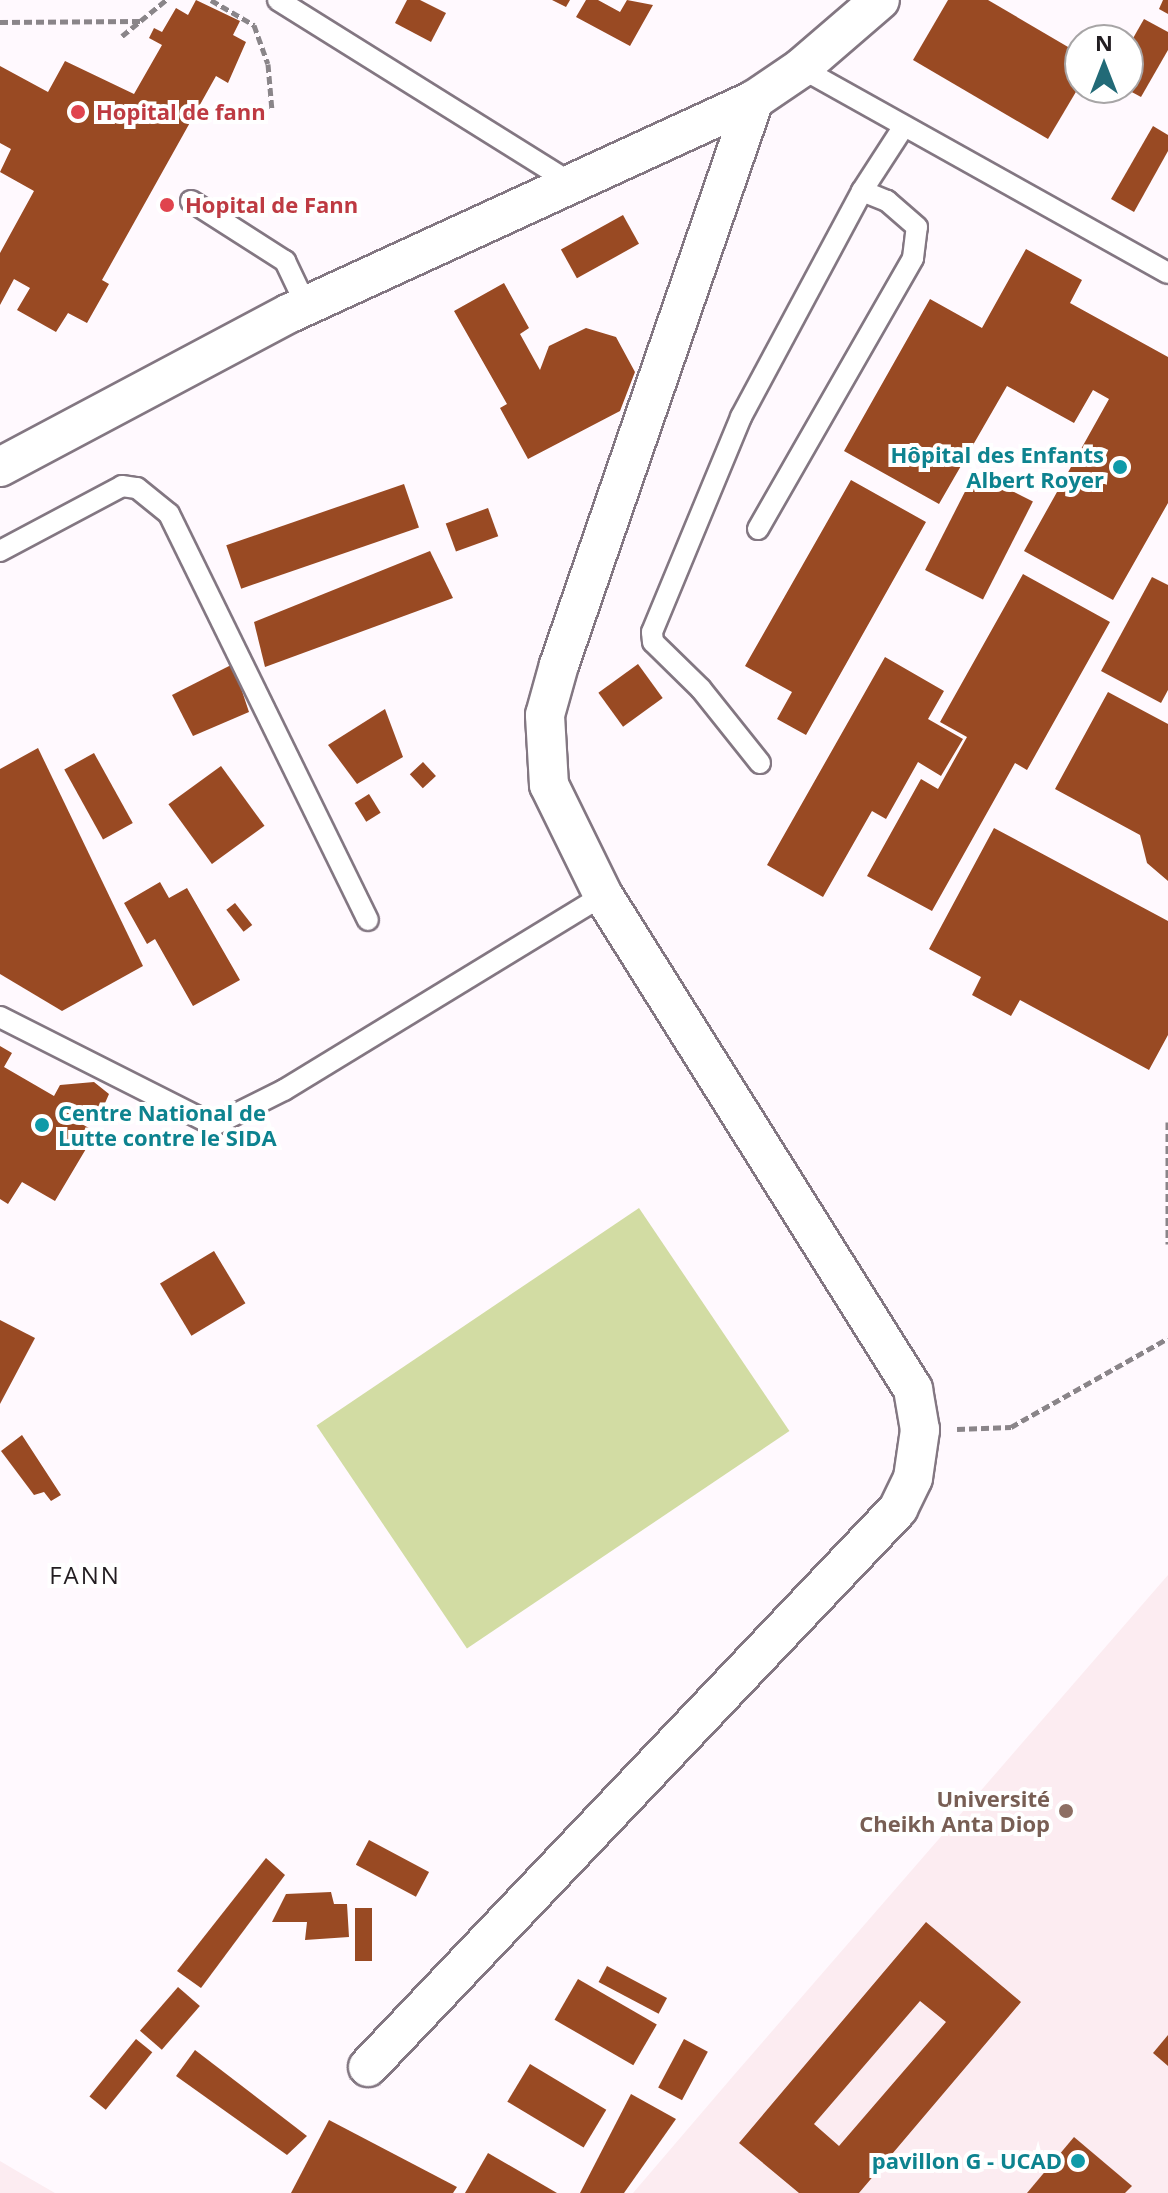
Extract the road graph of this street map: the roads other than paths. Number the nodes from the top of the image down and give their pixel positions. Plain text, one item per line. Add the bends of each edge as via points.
1 (278, 0) edge
2 (880, 0) edge
3 (801, 68) junction
4 (754, 100) junction
5 (904, 126) junction
6 (569, 182) junction
7 (862, 191) junction
8 (191, 201) dead end
9 (1168, 273) edge
10 (306, 305) junction
11 (0, 467) edge
12 (758, 529) dead end
13 (0, 551) edge
14 (760, 763) dead end
15 (603, 895) junction
16 (368, 920) dead end
17 (0, 1017) edge
18 (368, 2067) dead end

1 - 6 lane
2 - 3 street
3 - 4 street
3 - 5 lane
4 - 6 street
4 - 15 street via 545,715 549,785
5 - 7 lane
5 - 9 lane
6 - 10 street
7 - 12 lane via 887,201 917,227 913,258
7 - 14 lane via 741,417 652,632 653,642 701,689
8 - 10 lane via 285,261
10 - 11 street
13 - 16 lane via 122,486 137,488 169,514
15 - 17 lane via 284,1090 214,1125
15 - 18 street via 913,1389 920,1430 913,1478 898,1509

